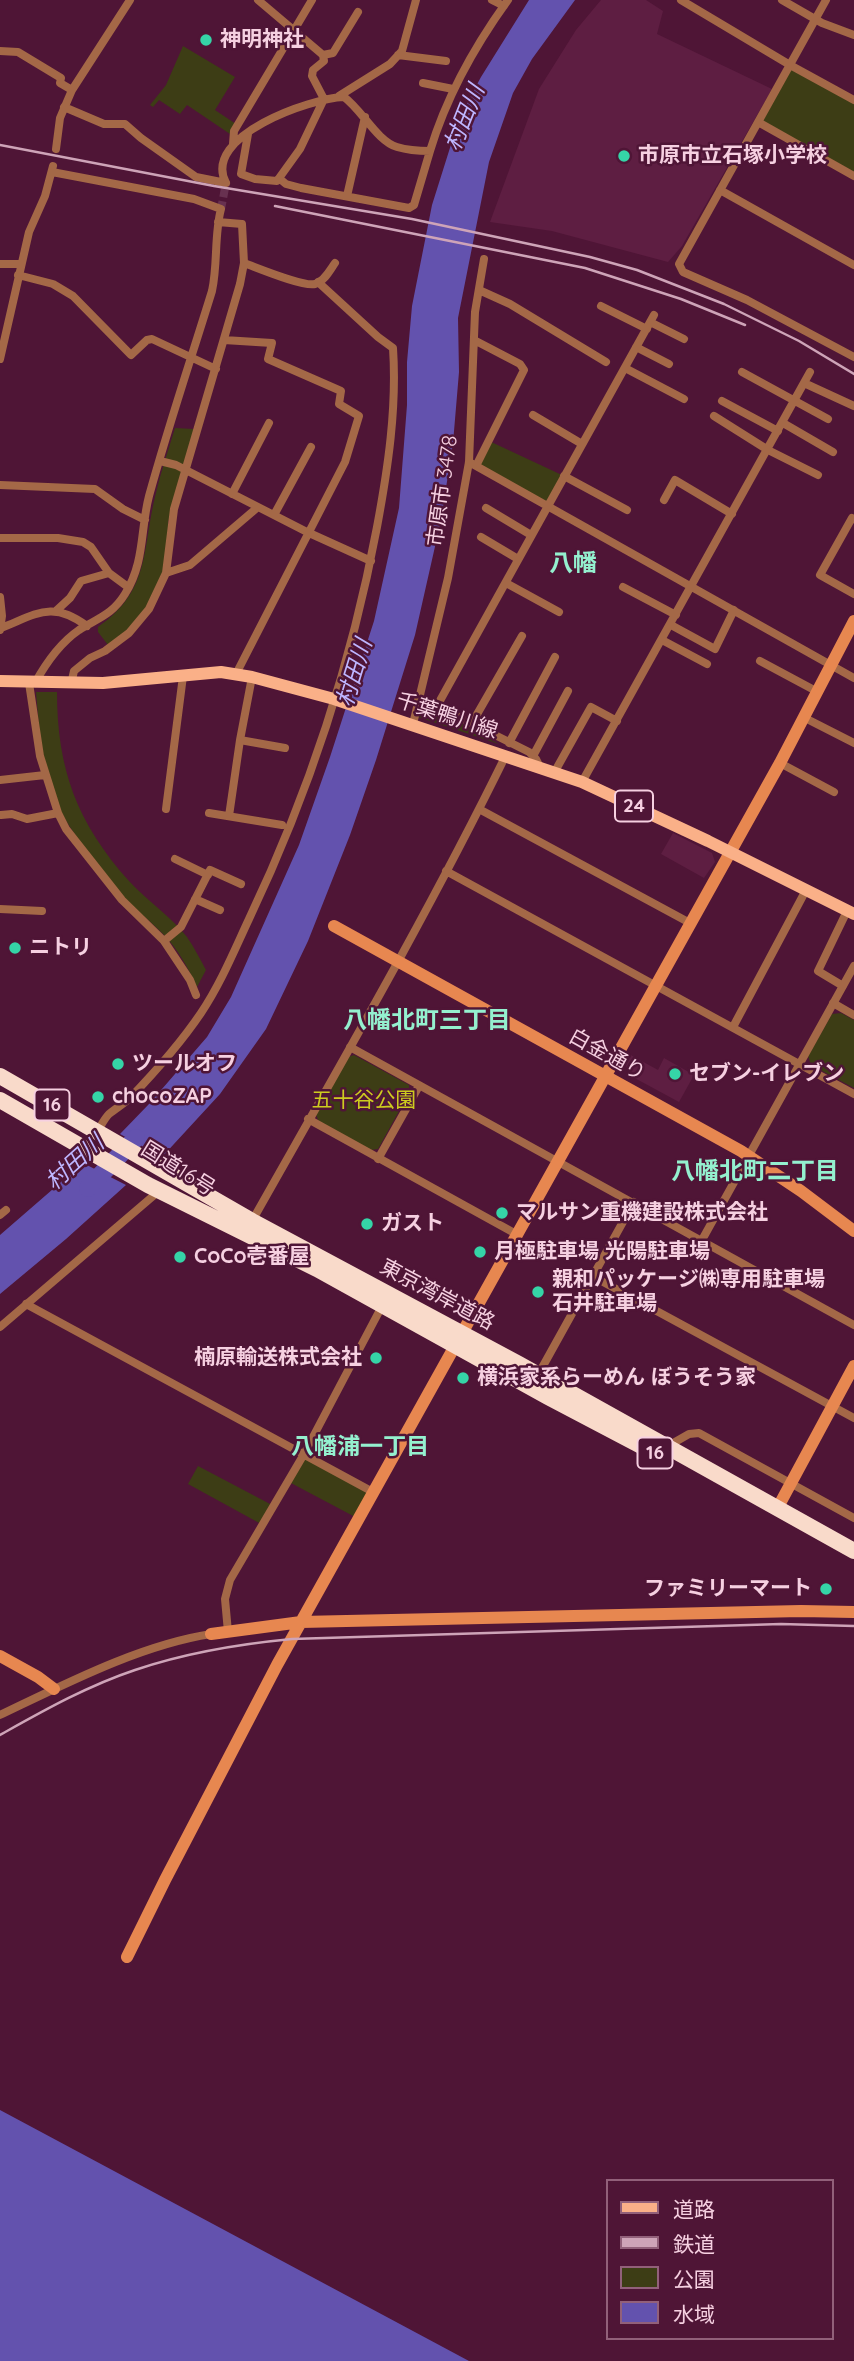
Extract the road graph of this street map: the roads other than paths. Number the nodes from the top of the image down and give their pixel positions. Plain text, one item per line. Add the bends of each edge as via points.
1 (130, 0) edge
2 (258, 0) edge
3 (312, 0) edge
4 (416, 0) edge
5 (492, 0) edge
6 (681, 0) edge
7 (782, 0) edge
8 (826, 0) edge
9 (506, 3) edge
10 (358, 12) dead end
11 (816, 18) junction
12 (293, 32) junction
13 (854, 34) edge
14 (0, 51) edge
15 (323, 55) junction
16 (398, 55) junction
17 (446, 61) dead end
18 (790, 65) junction
19 (423, 83) dead end
20 (453, 89) junction
21 (72, 90) junction
22 (336, 97) junction
23 (324, 99) junction
24 (854, 100) edge
25 (64, 107) junction
26 (365, 117) junction
27 (758, 122) junction
28 (248, 134) junction
29 (233, 144) junction
30 (57, 149) dead end
31 (430, 151) junction
32 (854, 176) edge
33 (281, 179) junction
34 (720, 190) junction
35 (346, 196) junction
36 (218, 222) junction
37 (484, 259) dead end
38 (244, 263) junction
39 (335, 263) dead end
40 (0, 264) edge
41 (20, 264) junction
42 (854, 265) edge
43 (18, 275) junction
44 (318, 282) junction
45 (479, 290) junction
46 (601, 306) dead end
47 (650, 322) junction
48 (684, 339) dead end
49 (224, 340) junction
50 (474, 340) junction
51 (636, 347) junction
52 (1, 348) edge
53 (854, 357) edge
54 (191, 358) junction
55 (0, 359) edge
56 (606, 362) dead end
57 (669, 364) dead end
58 (625, 368) junction
59 (216, 369) junction
60 (742, 372) dead end
61 (810, 372) dead end
62 (804, 383) junction
63 (684, 399) dead end
64 (722, 401) dead end
65 (794, 402) junction
66 (854, 406) edge
67 (533, 415) dead end
68 (714, 416) dead end
69 (828, 419) dead end
70 (269, 423) dead end
71 (780, 427) junction
72 (582, 444) junction
73 (311, 447) dead end
74 (768, 450) junction
75 (833, 452) dead end
76 (160, 461) junction
77 (472, 464) junction
78 (185, 470) junction
79 (818, 475) dead end
80 (564, 476) junction
81 (0, 485) edge
82 (232, 494) junction
83 (664, 500) dead end
84 (547, 506) junction
85 (258, 507) junction
86 (486, 508) dead end
87 (627, 510) dead end
88 (732, 514) junction
89 (274, 515) junction
90 (854, 519) edge
91 (145, 520) junction
92 (307, 532) junction
93 (531, 535) junction
94 (481, 537) dead end
95 (0, 538) edge
96 (518, 559) junction
97 (371, 561) junction
98 (109, 573) junction
99 (166, 573) junction
100 (506, 583) junction
101 (692, 586) junction
102 (128, 587) junction
103 (623, 587) dead end
104 (854, 594) edge
105 (0, 597) edge
106 (57, 610) junction
107 (734, 610) junction
108 (559, 611) dead end
109 (676, 615) junction
110 (854, 621) edge
111 (671, 625) junction
112 (87, 626) junction
113 (0, 629) edge
114 (522, 636) dead end
115 (662, 640) junction
116 (555, 657) dead end
117 (760, 662) dead end
118 (707, 664) dead end
119 (830, 665) junction
120 (236, 674) junction
121 (183, 676) junction
122 (251, 677) junction
123 (854, 678) edge
124 (0, 681) edge
125 (32, 683) junction
126 (71, 684) junction
127 (568, 691) dead end
128 (816, 691) junction
129 (335, 700) junction
130 (418, 700) junction
131 (438, 706) junction
132 (803, 717) junction
133 (617, 721) junction
134 (408, 723) junction
135 (472, 723) junction
136 (240, 740) junction
137 (854, 743) edge
138 (285, 748) dead end
139 (507, 749) junction
140 (536, 762) junction
141 (779, 763) junction
142 (554, 772) junction
143 (45, 775) junction
144 (0, 780) edge
145 (582, 782) junction
146 (834, 792) dead end
147 (166, 809) dead end
148 (479, 809) junction
149 (58, 813) junction
150 (209, 813) dead end
151 (1, 815) edge
152 (229, 816) junction
153 (282, 825) dead end
154 (730, 853) junction
155 (175, 859) dead end
156 (446, 870) junction
157 (208, 874) junction
158 (241, 884) dead end
159 (806, 890) junction
160 (195, 899) junction
161 (0, 909) edge
162 (220, 910) dead end
163 (42, 911) dead end
164 (850, 912) edge
165 (690, 923) junction
166 (334, 926) dead end
167 (164, 941) junction
168 (396, 961) junction
169 (854, 966) edge
170 (657, 985) junction
171 (843, 986) junction
172 (195, 995) dead end
173 (833, 1003) junction
174 (854, 1015) edge
175 (733, 1027) junction
176 (349, 1047) junction
177 (800, 1064) junction
178 (0, 1076) edge
179 (606, 1077) junction
180 (419, 1086) junction
181 (0, 1088) edge
182 (854, 1094) edge
183 (0, 1100) edge
184 (308, 1119) junction
185 (96, 1140) junction
186 (748, 1156) junction
187 (378, 1159) junction
188 (559, 1162) junction
189 (156, 1181) junction
190 (634, 1202) junction
191 (252, 1221) junction
192 (225, 1223) joint
193 (854, 1231) edge
194 (518, 1235) junction
195 (702, 1240) junction
196 (594, 1277) junction
197 (26, 1304) junction
198 (382, 1306) junction
199 (854, 1325) edge
200 (0, 1327) edge
201 (459, 1340) junction
202 (854, 1366) edge
203 (538, 1375) junction
204 (832, 1406) junction
205 (854, 1418) edge
206 (665, 1447) junction
207 (304, 1454) junction
208 (791, 1482) junction
209 (373, 1492) junction
210 (777, 1509) junction
211 (854, 1518) edge
212 (854, 1551) edge
213 (854, 1562) edge
214 (854, 1612) edge
215 (301, 1622) junction
216 (228, 1632) junction
217 (211, 1634) joint
218 (0, 1656) edge
219 (54, 1689) junction
220 (0, 1715) edge
221 (127, 1957) dead end

1 - 21 street
2 - 12 street
3 - 12 street
4 - 16 street
5 - 9 street
6 - 18 street
7 - 11 street
8 - 11 street
9 - 20 street
10 - 15 street via 333,53
11 - 13 street
11 - 18 street
12 - 15 street
12 - 29 street via 234,131
14 - 21 street via 18,52
15 - 23 street via 324,61 312,76
16 - 17 street
16 - 22 street
18 - 24 street
18 - 27 street
19 - 20 street
20 - 31 street
21 - 25 street
22 - 23 street
22 - 26 street via 344,97
23 - 28 street via 270,118
23 - 33 street
25 - 29 street via 104,124 125,124 196,177 226,183 222,164
25 - 30 street
26 - 31 street via 389,144
26 - 35 street
27 - 32 street
27 - 34 street
28 - 29 street
28 - 33 street via 241,174
31 - 35 street via 414,205 409,208
33 - 35 street via 301,188
34 - 42 street
34 - 53 street via 680,264 683,272
36 - 38 street via 242,224
36 - 41 street via 221,209 194,199 52,169
36 - 54 street via 215,276
37 - 45 street, 市原市 3478
38 - 44 street via 303,283
38 - 49 street
39 - 44 street
40 - 41 street
41 - 43 street
43 - 52 street
43 - 54 street via 53,284 74,296 131,355 152,339
44 - 97 street via 393,348 393,424
45 - 50 street, 市原市 3478
45 - 56 street
46 - 47 street
47 - 48 street
47 - 51 street
49 - 59 street
49 - 92 street via 272,343 268,359 341,391 339,404 359,416 345,462
50 - 77 street, 市原市 3478
50 - 77 street via 524,370
51 - 57 street
51 - 58 street
52 - 55 street
54 - 59 street
54 - 76 street
58 - 63 street
58 - 72 street
59 - 78 street
60 - 65 street
61 - 62 street
62 - 65 street
62 - 66 street
64 - 71 street
65 - 69 street
65 - 71 street
67 - 72 street
68 - 74 street
70 - 82 street
71 - 74 street
71 - 75 street
72 - 80 street
73 - 89 street
74 - 79 street
74 - 88 street
76 - 78 street
76 - 91 street
77 - 84 street
77 - 130 street, 市原市 3478
78 - 82 street
78 - 99 street via 174,509
80 - 84 street
80 - 87 street
81 - 91 street via 95,489
82 - 85 street
83 - 88 street via 675,480
84 - 93 street
84 - 101 street
85 - 89 street
85 - 99 street via 190,565
86 - 93 street
88 - 101 street
89 - 92 street
90 - 104 street via 820,575
91 - 102 street via 142,550
92 - 97 street
92 - 120 street
93 - 96 street
94 - 96 street
95 - 98 street via 83,542
96 - 100 street
97 - 129 street
98 - 102 street
98 - 106 street via 81,581
99 - 126 street via 149,609 129,633 75,671
100 - 108 street
100 - 131 street
101 - 107 street
101 - 109 street
102 - 112 street via 112,610
103 - 109 street
105 - 113 street
106 - 112 street
106 - 113 street
107 - 111 street via 715,649
107 - 119 street
109 - 111 street
110 - 119 street
111 - 115 street
112 - 125 street via 66,641
114 - 135 street
115 - 118 street
115 - 133 street
116 - 139 street
117 - 128 street
119 - 123 street
119 - 128 street
120 - 121 main road, 千葉鴨川線 / 24
120 - 122 main road, 千葉鴨川線 / 24
121 - 126 main road, 千葉鴨川線 / 24
121 - 147 street
122 - 129 main road, 千葉鴨川線 / 24
122 - 136 street
124 - 125 main road, 千葉鴨川線 / 24
125 - 126 main road, 千葉鴨川線 / 24
125 - 143 street via 35,733
127 - 140 street
128 - 132 street
129 - 134 main road, 千葉鴨川線 / 24
129 - 185 street via 272,872 222,978 168,1058 107,1116
130 - 131 street
130 - 134 street, 市原市 3478
131 - 135 street
132 - 137 street
132 - 141 street
133 - 142 street via 592,707
133 - 145 street
134 - 139 main road, 千葉鴨川線 / 24
135 - 139 street
136 - 138 street
136 - 152 street
139 - 140 main road, 千葉鴨川線 / 24
139 - 148 street
140 - 142 main road, 千葉鴨川線 / 24
141 - 146 street
141 - 154 street
142 - 145 main road, 千葉鴨川線 / 24
143 - 144 street
143 - 149 street
145 - 154 main road, 千葉鴨川線 / 24
148 - 156 street
148 - 165 street
149 - 151 street via 27,819
149 - 167 street via 122,900
150 - 152 street
152 - 153 street
154 - 159 main road, 千葉鴨川線 / 24
154 - 165 street
155 - 157 street
156 - 168 street
156 - 170 street
157 - 158 street via 210,870
157 - 160 street
159 - 164 main road, 千葉鴨川線 / 24
159 - 175 street
160 - 162 street
160 - 167 street via 181,927
161 - 163 street
164 - 171 street via 818,971
165 - 170 street
166 - 168 street, 白金通り
167 - 172 street
168 - 176 street
168 - 179 street, 白金通り
169 - 171 street
170 - 175 street
170 - 179 street
171 - 173 street
173 - 174 street
173 - 177 street
175 - 177 street
176 - 180 street
176 - 184 street
177 - 182 street
177 - 186 street
178 - 185 highway, 東京湾岸道路 / 16
179 - 186 street, 白金通り
179 - 188 street
180 - 187 street
180 - 188 street
181 - 185 highway, 16
183 - 185 highway, 東京湾岸道路 / 16
184 - 187 street
184 - 191 street
185 - 189 highway, 東京湾岸道路 / 16
186 - 193 street, 白金通り
186 - 195 street
187 - 194 street
188 - 190 street
188 - 194 street
189 - 191 highway, 東京湾岸道路 / 16
189 - 192 highway, 国道16号 / 16
189 - 197 street
190 - 195 street
190 - 196 street
191 - 201 highway, 東京湾岸道路 / 16
192 - 198 highway, 東京湾岸道路 / 16
194 - 201 street
195 - 199 street
196 - 203 street
196 - 204 street
197 - 200 street
197 - 207 street
198 - 201 highway, 東京湾岸道路 / 16
198 - 207 street
201 - 203 highway, 東京湾岸道路 / 16
201 - 209 street
201 - 213 highway, 東京湾岸道路 / 16
202 - 204 street
203 - 206 highway, 東京湾岸道路 / 16
204 - 205 street
204 - 208 street
206 - 208 street via 699,1433
206 - 210 highway, 東京湾岸道路 / 16
207 - 209 street
207 - 216 street via 230,1580 225,1599
208 - 210 street
208 - 211 street
209 - 215 street
210 - 212 highway, 東京湾岸道路 / 16
214 - 215 street
215 - 216 street
215 - 221 street
216 - 217 street
217 - 219 street via 145,1653
218 - 219 street
219 - 220 street

